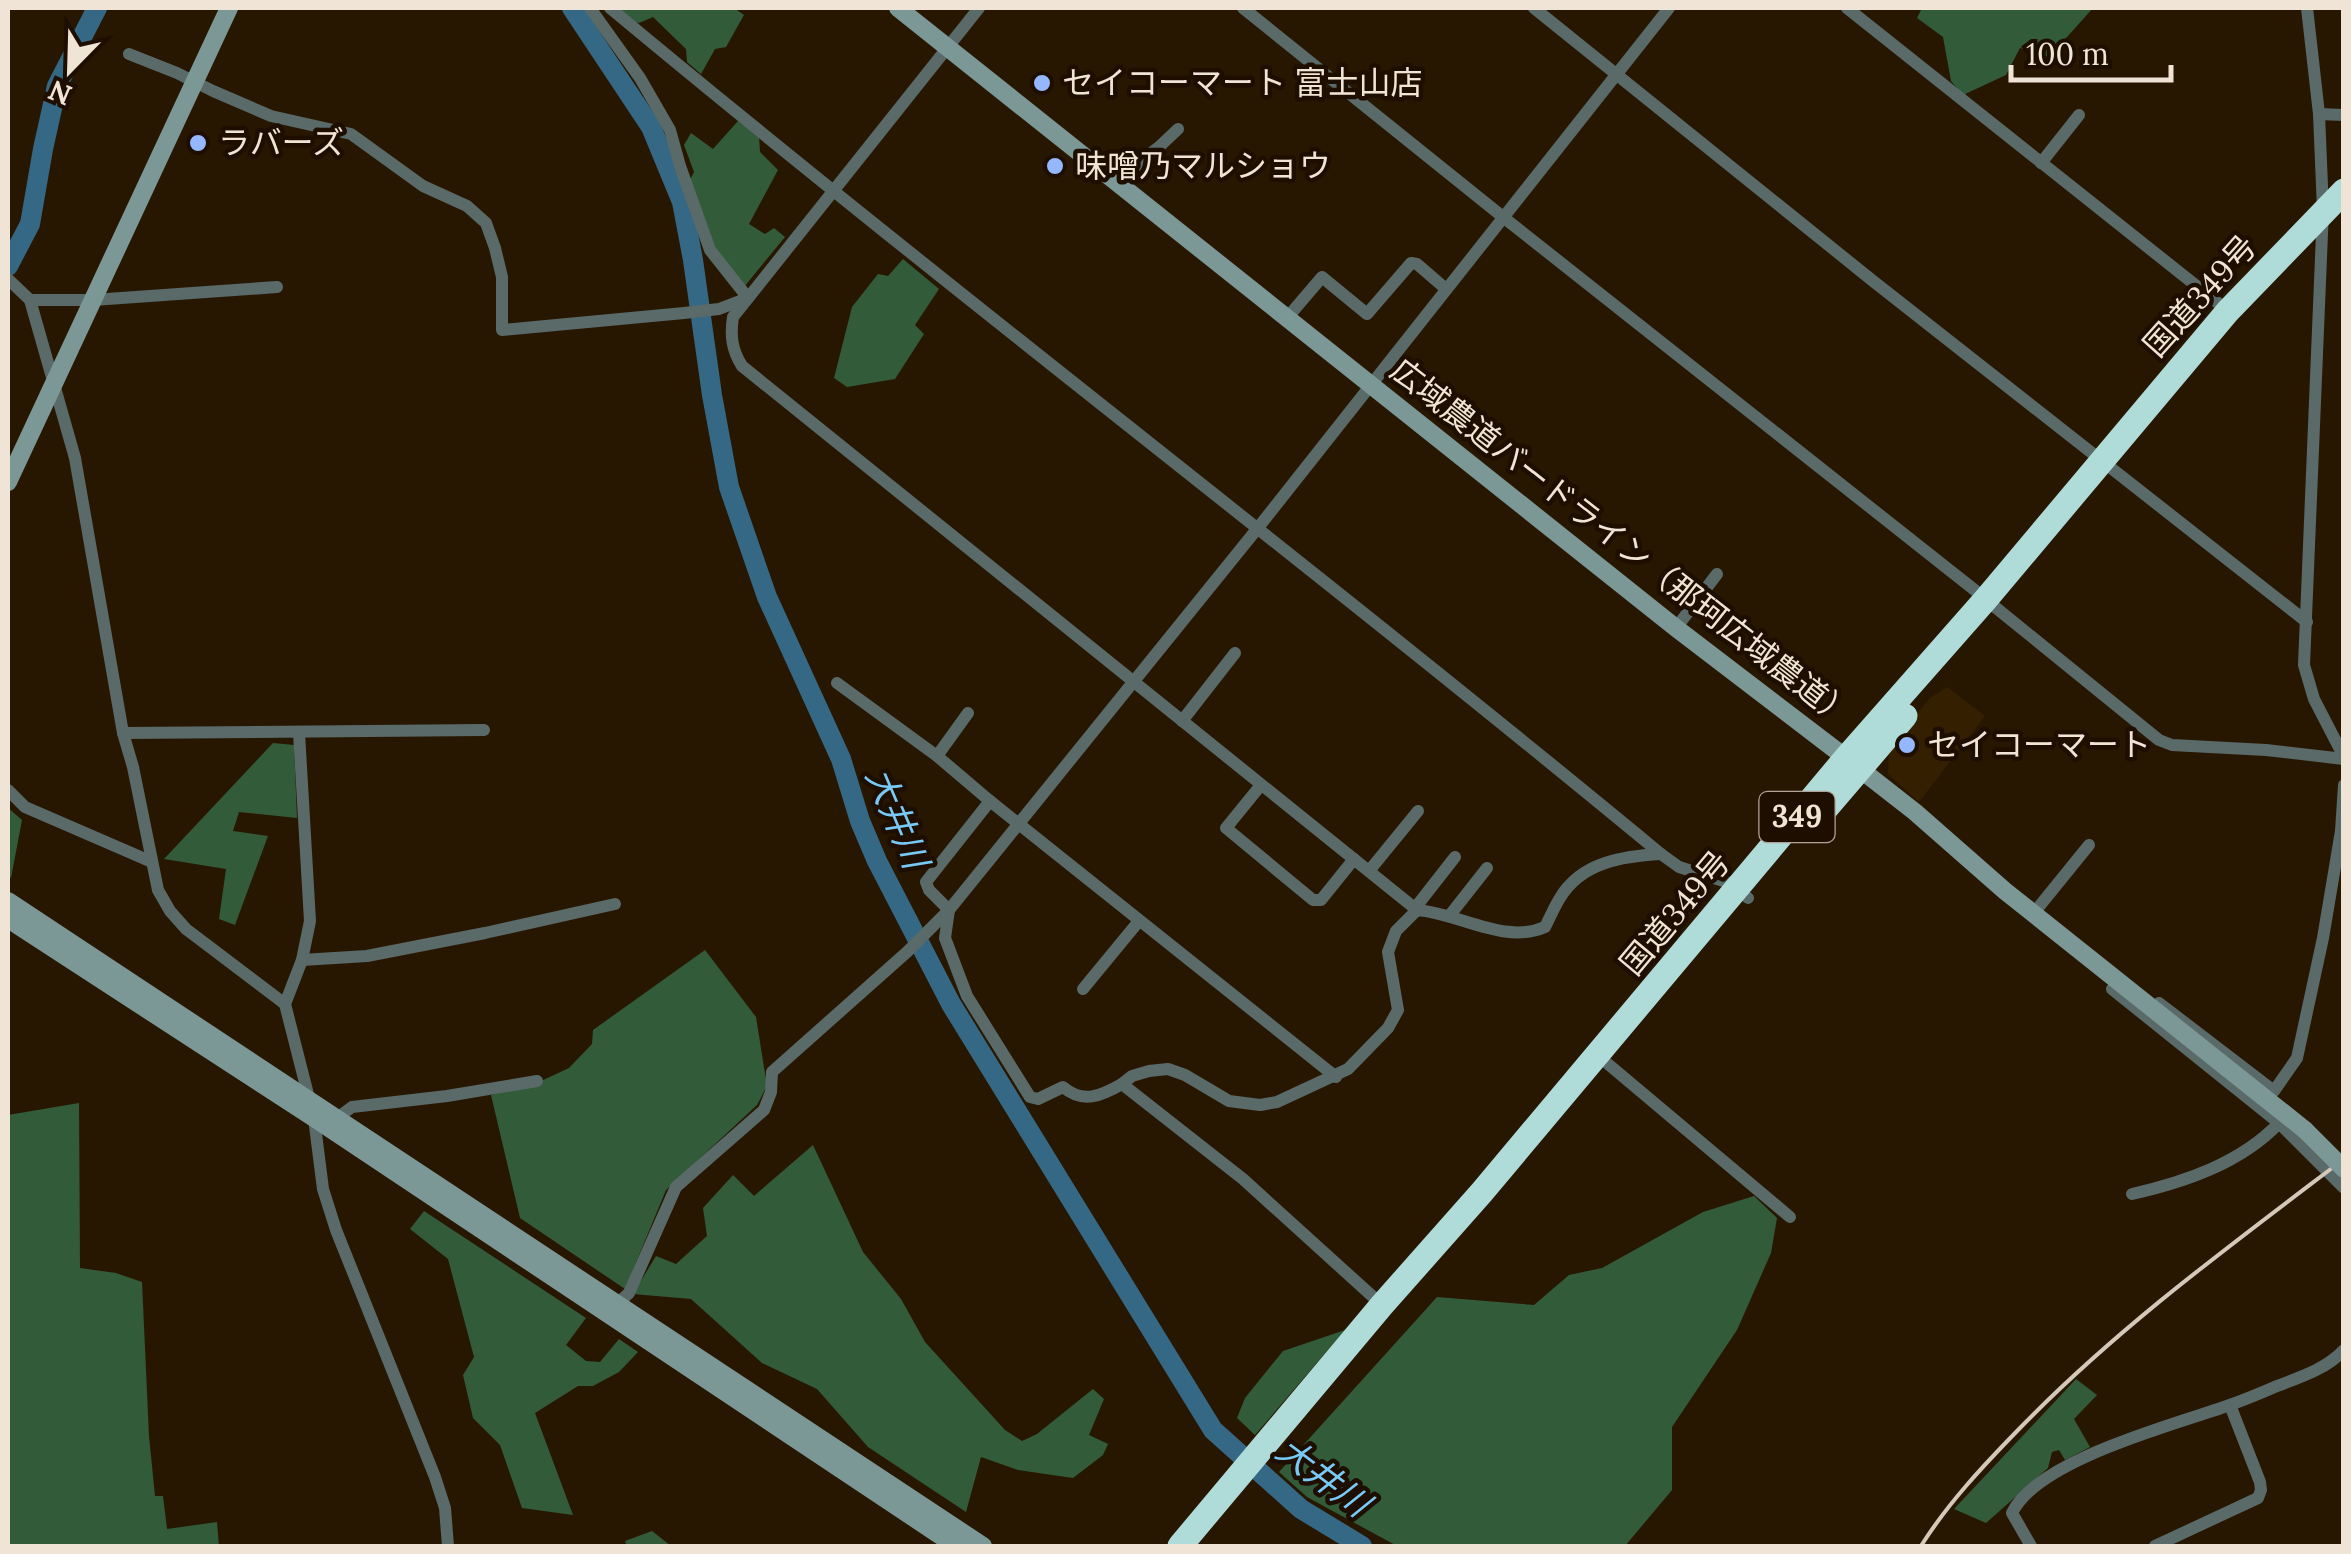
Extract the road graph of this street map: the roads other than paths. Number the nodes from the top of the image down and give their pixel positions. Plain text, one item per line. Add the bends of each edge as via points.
1 (229, 8) edge
2 (610, 8) edge
3 (898, 8) edge
4 (978, 8) edge
5 (1244, 8) edge
6 (1534, 8) edge
7 (1669, 8) edge
8 (2306, 8) edge
9 (595, 9) edge
10 (1857, 10) edge
11 (947, 46) junction
12 (129, 54) dead end
13 (1616, 75) junction
14 (194, 81) junction
15 (2319, 114) junction
16 (2344, 114) edge
17 (2079, 115) dead end
18 (1178, 129) dead end
19 (2040, 163) junction
20 (1121, 185) junction
21 (832, 191) junction
22 (2344, 191) edge
23 (1503, 217) junction
24 (2330, 219) edge
25 (9, 280) edge
26 (277, 287) dead end
27 (1446, 289) junction
28 (748, 298) junction
29 (30, 300) junction
30 (93, 300) junction
31 (2228, 311) junction
32 (1287, 318) junction
33 (54, 381) junction
34 (1370, 384) junction
35 (2107, 463) junction
36 (8, 482) edge
37 (1258, 528) junction
38 (1717, 574) dead end
39 (1990, 603) junction
40 (2307, 622) junction
41 (1676, 628) junction
42 (1235, 653) dead end
43 (1134, 682) junction
44 (837, 683) dead end
45 (968, 713) dead end
46 (1182, 720) junction
47 (484, 730) dead end
48 (123, 733) junction
49 (299, 733) junction
50 (937, 756) junction
51 (2344, 758) edge
52 (1854, 764) junction
53 (1261, 785) junction
54 (2344, 785) edge
55 (8, 790) edge
56 (990, 801) junction
57 (1418, 811) dead end
58 (1019, 824) junction
59 (2089, 845) dead end
60 (1661, 854) junction
61 (1455, 857) dead end
62 (1354, 859) junction
63 (152, 862) junction
64 (1487, 868) dead end
65 (1369, 871) junction
66 (1743, 894) junction
67 (8, 902) edge
68 (615, 904) dead end
69 (949, 910) junction
70 (1418, 910) junction
71 (2033, 914) junction
72 (1450, 915) junction
73 (8, 919) edge
74 (1139, 920) junction
75 (302, 960) junction
76 (2116, 986) junction
77 (1083, 990) dead end
78 (286, 1004) junction
79 (1608, 1064) junction
80 (1336, 1077) junction
81 (537, 1081) dead end
82 (1122, 1084) junction
83 (311, 1109) junction
84 (337, 1118) junction
85 (2279, 1123) junction
86 (2344, 1169) edge
87 (2344, 1188) edge
88 (2132, 1194) dead end
89 (1790, 1217) dead end
90 (1382, 1304) junction
91 (611, 1308) junction
92 (2344, 1350) edge
93 (2230, 1405) junction
94 (1266, 1456) junction
95 (1246, 1479) junction
96 (945, 1543) edge
97 (448, 1546) edge
98 (983, 1546) edge
99 (1180, 1546) edge
100 (1199, 1546) edge
101 (2031, 1546) edge
102 (2155, 1546) edge

1 - 14 street
2 - 21 street
3 - 11 street, 広域農道バードライン（那珂広域農道）
4 - 11 street
5 - 23 street
6 - 13 street
7 - 13 street
8 - 15 street
9 - 28 street via 670,130 710,250
10 - 19 street
11 - 20 street, 広域農道バードライン（那珂広域農道）
11 - 21 street
12 - 14 street
13 - 23 street
13 - 35 street
14 - 28 street via 270,116 351,134 423,186 467,206 486,223 499,260 502,330 719,309
14 - 30 street
15 - 16 street
15 - 24 street
17 - 19 street
18 - 20 street
19 - 31 street
20 - 32 street, 広域農道バードライン（那珂広域農道）
21 - 28 street
21 - 37 street
22 - 24 highway, 国道349号 / 349
23 - 27 street
23 - 39 street
24 - 31 highway, 国道349号 / 349
24 - 35 highway, 国道349号 / 349
24 - 40 street
25 - 29 street
26 - 30 street
27 - 32 street via 1411,263 1367,314 1322,277
27 - 34 street
28 - 43 street via 730,332 742,366
29 - 30 street
29 - 33 street
30 - 33 street
31 - 35 highway, 国道349号 / 349
32 - 34 street, 広域農道バードライン（那珂広域農道）
33 - 36 street
33 - 48 street via 75,458
34 - 37 street
34 - 41 street, 広域農道バードライン（那珂広域農道）
35 - 39 highway, 国道349号 / 349
35 - 40 street
37 - 43 street
37 - 60 street
38 - 41 street
39 - 51 street via 2159,740
39 - 52 highway, 国道349号 / 349
40 - 51 street via 2304,666
41 - 52 street, 広域農道バードライン（那珂広域農道）
42 - 46 street
43 - 46 street
43 - 58 street
44 - 50 street
45 - 50 street
46 - 53 street
47 - 49 street
48 - 49 street
48 - 63 street
49 - 75 street via 310,920
50 - 56 street
52 - 66 highway, 国道349号 / 349
52 - 71 street, 広域農道バードライン（那珂広域農道）
53 - 62 street
53 - 62 street via 1226,828 1313,900
54 - 76 street via 2297,1058 2274,1091 2133,983
55 - 63 street via 25,807
56 - 58 street
56 - 69 street via 926,882
57 - 65 street
58 - 69 street
58 - 74 street
59 - 71 street
60 - 66 street via 1730,882
60 - 72 street via 1604,862 1572,882 1545,927 1531,933
61 - 70 street
62 - 65 street
63 - 78 street via 158,890 186,930
64 - 72 street
65 - 70 street
66 - 79 highway, 国道349号 / 349
66 - 90 highway, 国道349号 / 349
67 - 83 street
68 - 75 street via 367,956
69 - 82 street via 945,938 967,996 1030,1097 1063,1087 1087,1098
69 - 91 street via 772,1072 764,1110 676,1187 629,1293
70 - 72 street
70 - 80 street via 1396,932 1388,952 1398,1010
71 - 76 street, 広域農道バードライン（那珂広域農道）
73 - 83 street
74 - 77 street
74 - 80 street
75 - 78 street
76 - 85 street
76 - 86 street, 広域農道バードライン（那珂広域農道）, bridge via 2305,1130
78 - 83 street
79 - 89 street
79 - 94 highway, 国道349号 / 349
80 - 82 street via 1260,1105 1229,1102 1168,1069
81 - 84 street via 352,1107
82 - 90 street via 1244,1179
83 - 84 street
83 - 91 street
83 - 97 street via 323,1190 435,1477
84 - 91 street
85 - 87 street
85 - 88 street via 2220,1166
90 - 94 highway, 国道349号 / 349
91 - 96 street
91 - 98 street
92 - 93 street via 2333,1362
93 - 101 street via 2089,1456 2036,1486 2012,1513
93 - 102 street via 2260,1482 2258,1498
94 - 95 highway, 国道349号 / 349
95 - 99 highway, 国道349号 / 349
95 - 100 highway, 国道349号 / 349

